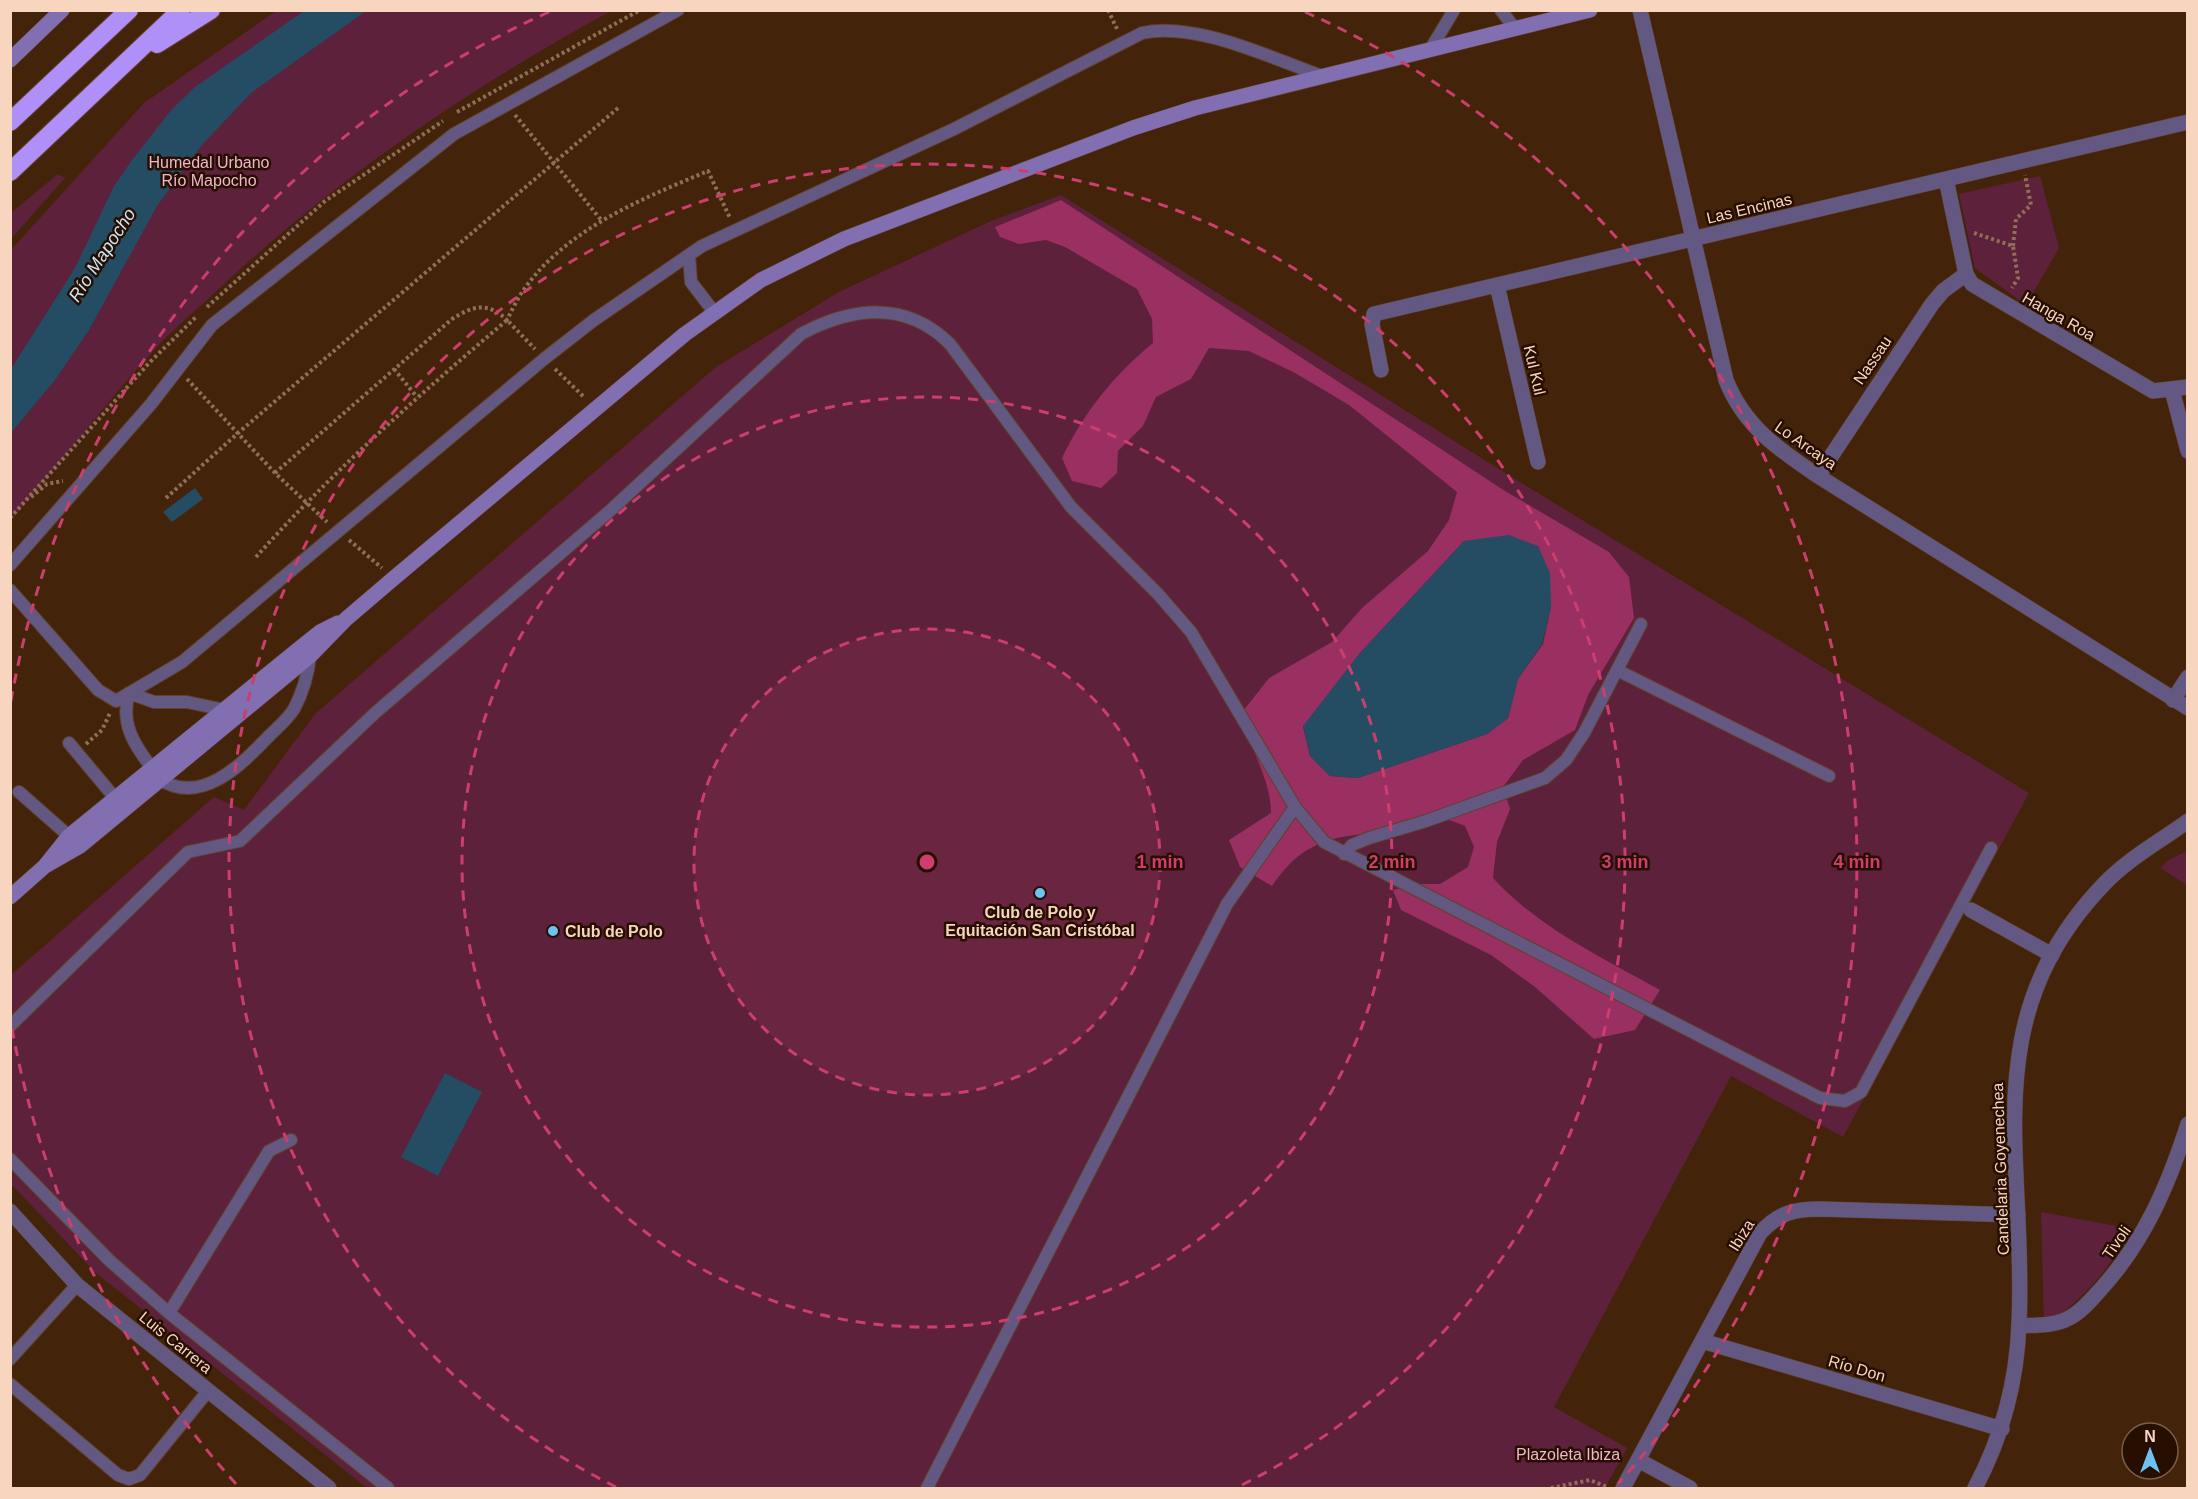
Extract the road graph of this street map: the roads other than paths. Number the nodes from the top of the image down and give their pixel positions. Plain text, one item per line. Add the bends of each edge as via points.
1 (62, 10) edge
2 (129, 10) edge
3 (181, 10) edge
4 (211, 10) edge
5 (678, 10) edge
6 (1454, 10) edge
7 (1501, 10) edge
8 (1590, 10) edge
9 (1640, 10) edge
10 (1515, 29) junction
11 (1431, 50) junction
12 (10, 60) edge
13 (127, 62) junction
14 (1322, 76) junction
15 (10, 122) edge
16 (2187, 122) edge
17 (10, 172) edge
18 (1946, 179) junction
19 (1694, 239) junction
20 (689, 255) junction
21 (1966, 274) junction
22 (1497, 285) junction
23 (714, 312) junction
24 (1381, 370) dead end
25 (2187, 387) edge
26 (2172, 390) junction
27 (2187, 451) edge
28 (1538, 462) dead end
29 (1818, 476) junction
30 (10, 565) edge
31 (10, 590) edge
32 (346, 619) junction
33 (1641, 624) dead end
34 (310, 656) junction
35 (1617, 670) junction
36 (2187, 676) edge
37 (129, 693) junction
38 (2179, 703) edge
39 (225, 710) junction
40 (2187, 717) edge
41 (73, 748) road end
42 (155, 774) junction
43 (1829, 776) dead end
44 (19, 792) dead end
45 (115, 798) junction
46 (1295, 807) junction
47 (2184, 825) edge
48 (69, 836) junction
49 (1991, 848) dead end
50 (1344, 854) junction
51 (45, 866) junction
52 (10, 897) edge
53 (1966, 907) junction
54 (2052, 955) junction
55 (10, 1026) edge
56 (2187, 1124) edge
57 (291, 1140) dead end
58 (10, 1159) edge
59 (10, 1211) edge
60 (2018, 1215) junction
61 (77, 1285) junction
62 (169, 1313) junction
63 (2019, 1326) junction
64 (1702, 1341) junction
65 (10, 1359) edge
66 (10, 1383) edge
67 (208, 1391) junction
68 (2002, 1429) junction
69 (1638, 1460) junction
70 (329, 1488) edge
71 (388, 1488) edge
72 (927, 1488) edge
73 (1623, 1488) edge
74 (1690, 1488) edge
75 (1975, 1488) edge

1 - 12 main road
2 - 15 highway
3 - 13 highway
4 - 13 highway
5 - 30 lane via 506,103 430,150 212,325 179,370
6 - 11 lane
7 - 10 lane
8 - 10 main road
9 - 19 street, Lo Arcaya
10 - 11 main road
11 - 14 main road
13 - 17 highway
14 - 20 lane via 1188,31 1161,28 1142,33 954,129
14 - 23 main road via 1133,128 855,235 788,265
16 - 18 street, Las Encinas
18 - 19 street, Las Encinas
18 - 21 street
19 - 22 street, Las Encinas
19 - 29 street, Lo Arcaya via 1732,394 1763,437
20 - 23 lane via 691,282
20 - 37 lane via 544,359 182,662
21 - 26 street, Hanga Roa via 1972,284 2002,304 2153,391
21 - 29 street, Nassau via 1932,304
22 - 24 street, Las Encinas via 1374,314 1371,324
22 - 28 street, Kul Kul
23 - 32 main road
25 - 26 street
26 - 27 street
29 - 38 street, Lo Arcaya
31 - 37 lane via 98,690 116,700
32 - 34 main road
32 - 39 main road via 320,632
33 - 35 lane
34 - 42 main road
34 - 42 lane via 304,687 293,711 250,756 223,777 194,788 170,786
35 - 43 lane
35 - 50 lane via 1566,760 1545,778 1369,838 1352,845
36 - 38 street
37 - 39 lane via 154,702 187,702
37 - 42 lane via 129,734
38 - 40 street, Lo Arcaya
39 - 42 main road
41 - 45 lane
42 - 45 main road
42 - 51 main road via 80,846
44 - 48 lane
45 - 48 main road
46 - 50 lane via 1324,842
46 - 55 lane via 1191,632 1071,507 950,344 937,331 885,311 856,313 801,334 612,509 375,713 240,841 188,852
46 - 72 lane via 1227,904
47 - 54 street, Candelaria Goyenechea via 2127,863 2105,883 2085,905
48 - 51 main road
49 - 53 lane
50 - 53 lane via 1820,1098 1845,1101 1861,1092
51 - 52 main road
53 - 54 street
54 - 60 street, Candelaria Goyenechea via 2030,1004 2017,1055 2013,1108
56 - 63 street, Tivoli via 2149,1225 2118,1271 2070,1318 2053,1324
57 - 62 lane via 268,1151
58 - 62 lane via 109,1260
59 - 61 street, Luis Carrera
60 - 63 street, Candelaria Goyenechea
60 - 64 street, Ibiza via 1820,1209 1795,1209 1781,1214 1760,1233
61 - 65 lane
61 - 67 street, Luis Carrera
62 - 71 lane
63 - 68 street, Candelaria Goyenechea
64 - 68 street, Río Don
64 - 69 street, Ibiza
66 - 67 lane via 118,1475 129,1479 140,1475
67 - 70 street, Luis Carrera
68 - 75 street, Candelaria Goyenechea
69 - 73 street, Ibiza
69 - 74 street

